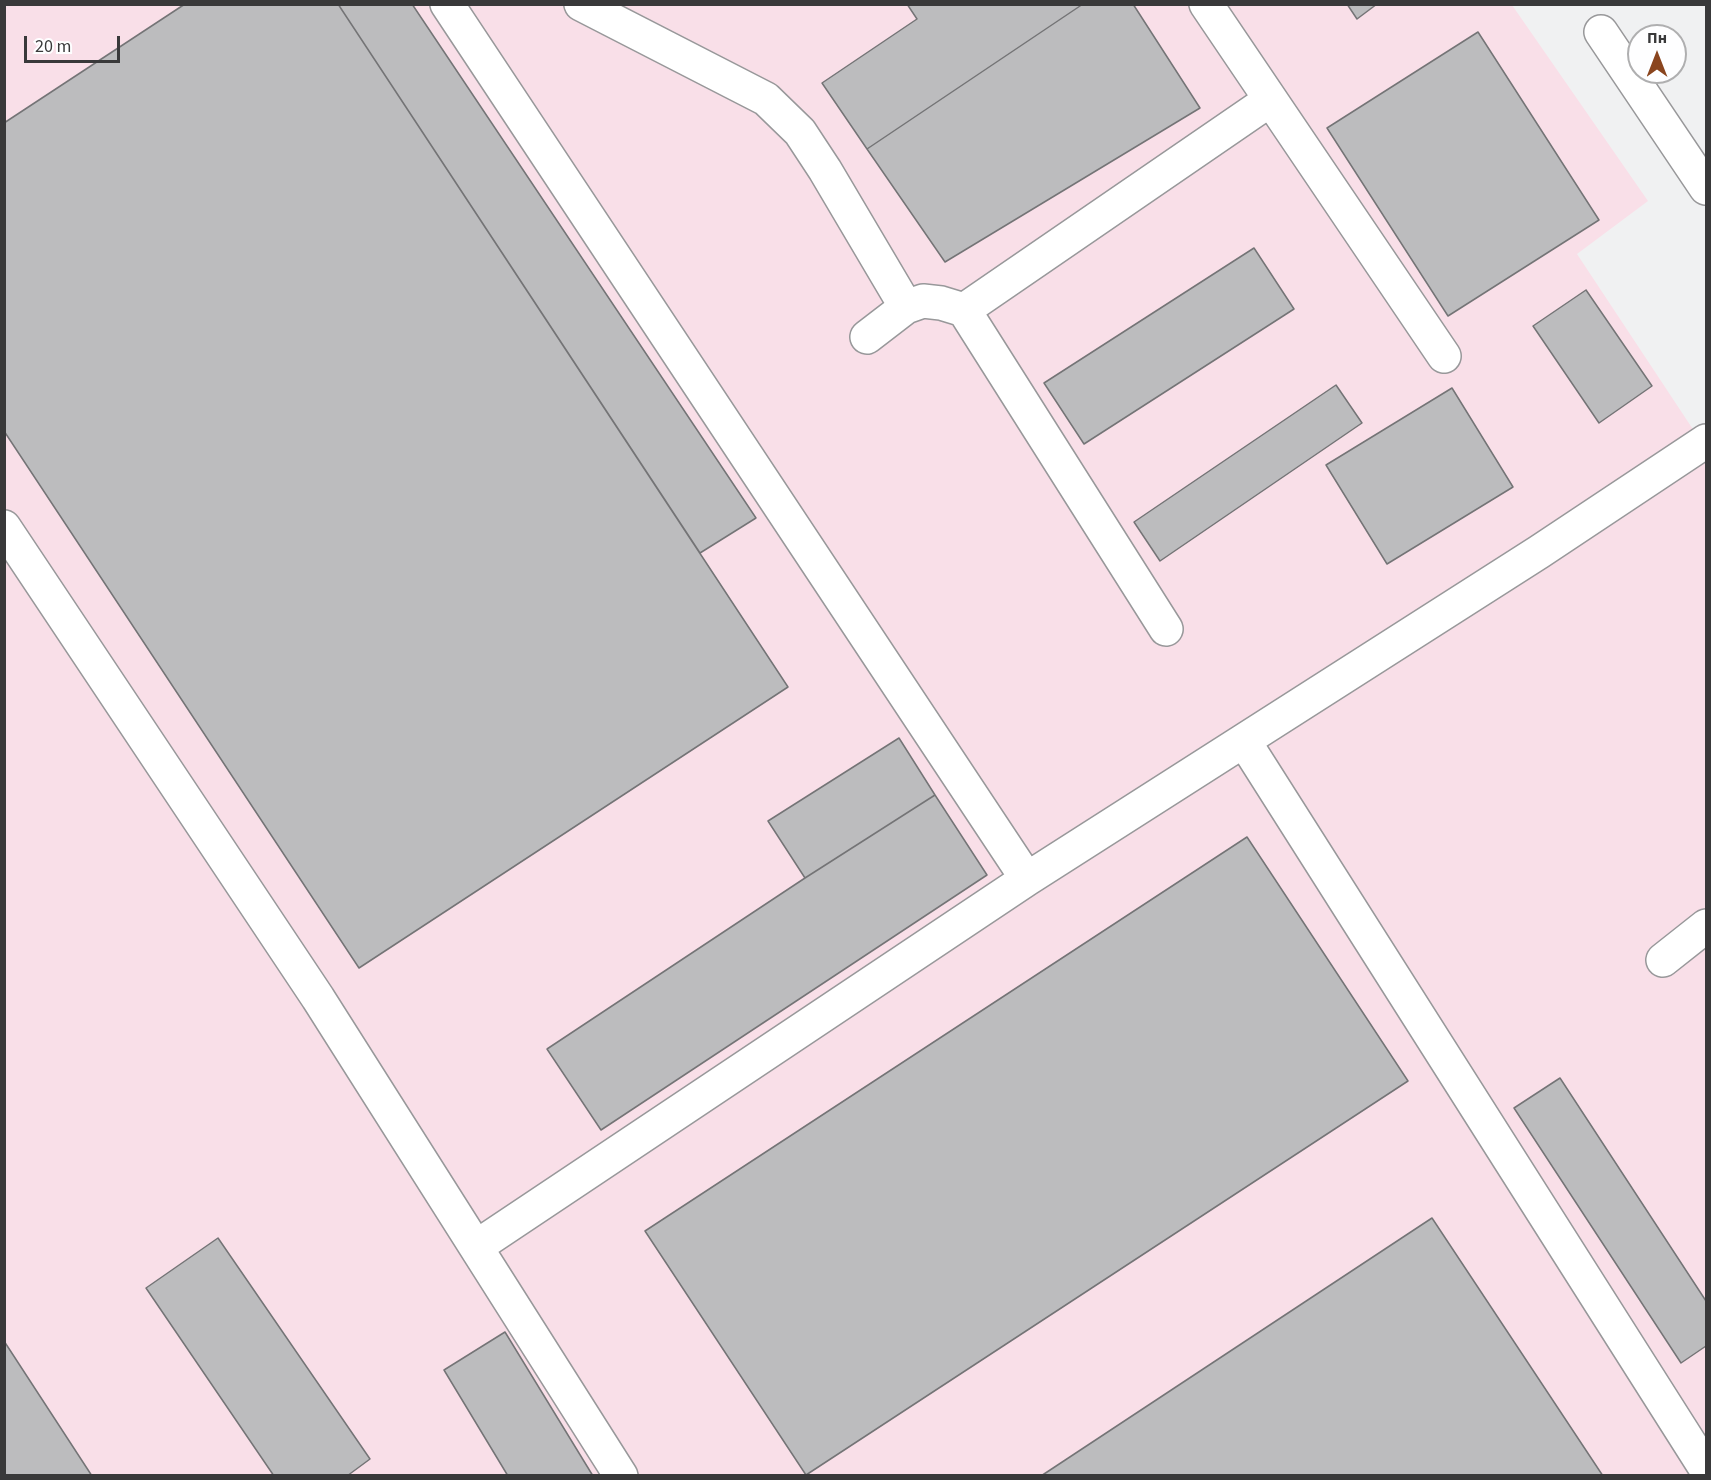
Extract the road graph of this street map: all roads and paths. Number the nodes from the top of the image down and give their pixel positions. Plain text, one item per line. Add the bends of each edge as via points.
1 (447, 4) edge
2 (581, 4) edge
3 (1206, 4) edge
4 (1601, 32) dead end
5 (1270, 100) junction
6 (1707, 188) edge
7 (906, 307) junction
8 (964, 310) junction
9 (867, 337) dead end
10 (1444, 356) dead end
11 (1707, 441) edge
12 (4, 527) edge
13 (1166, 629) dead end
14 (1244, 741) junction
15 (1027, 879) junction
16 (1707, 926) edge
17 (1663, 960) dead end
18 (476, 1247) junction
19 (1707, 1469) edge
20 (621, 1476) edge

1 - 15 street
2 - 7 street via 766,99 800,132
3 - 5 street
4 - 6 street
5 - 8 street
5 - 10 street
7 - 8 street via 923,301
7 - 9 street
8 - 13 street
11 - 14 street
12 - 18 street via 318,998
14 - 15 street
14 - 19 street
15 - 18 street
16 - 17 street
18 - 20 street

